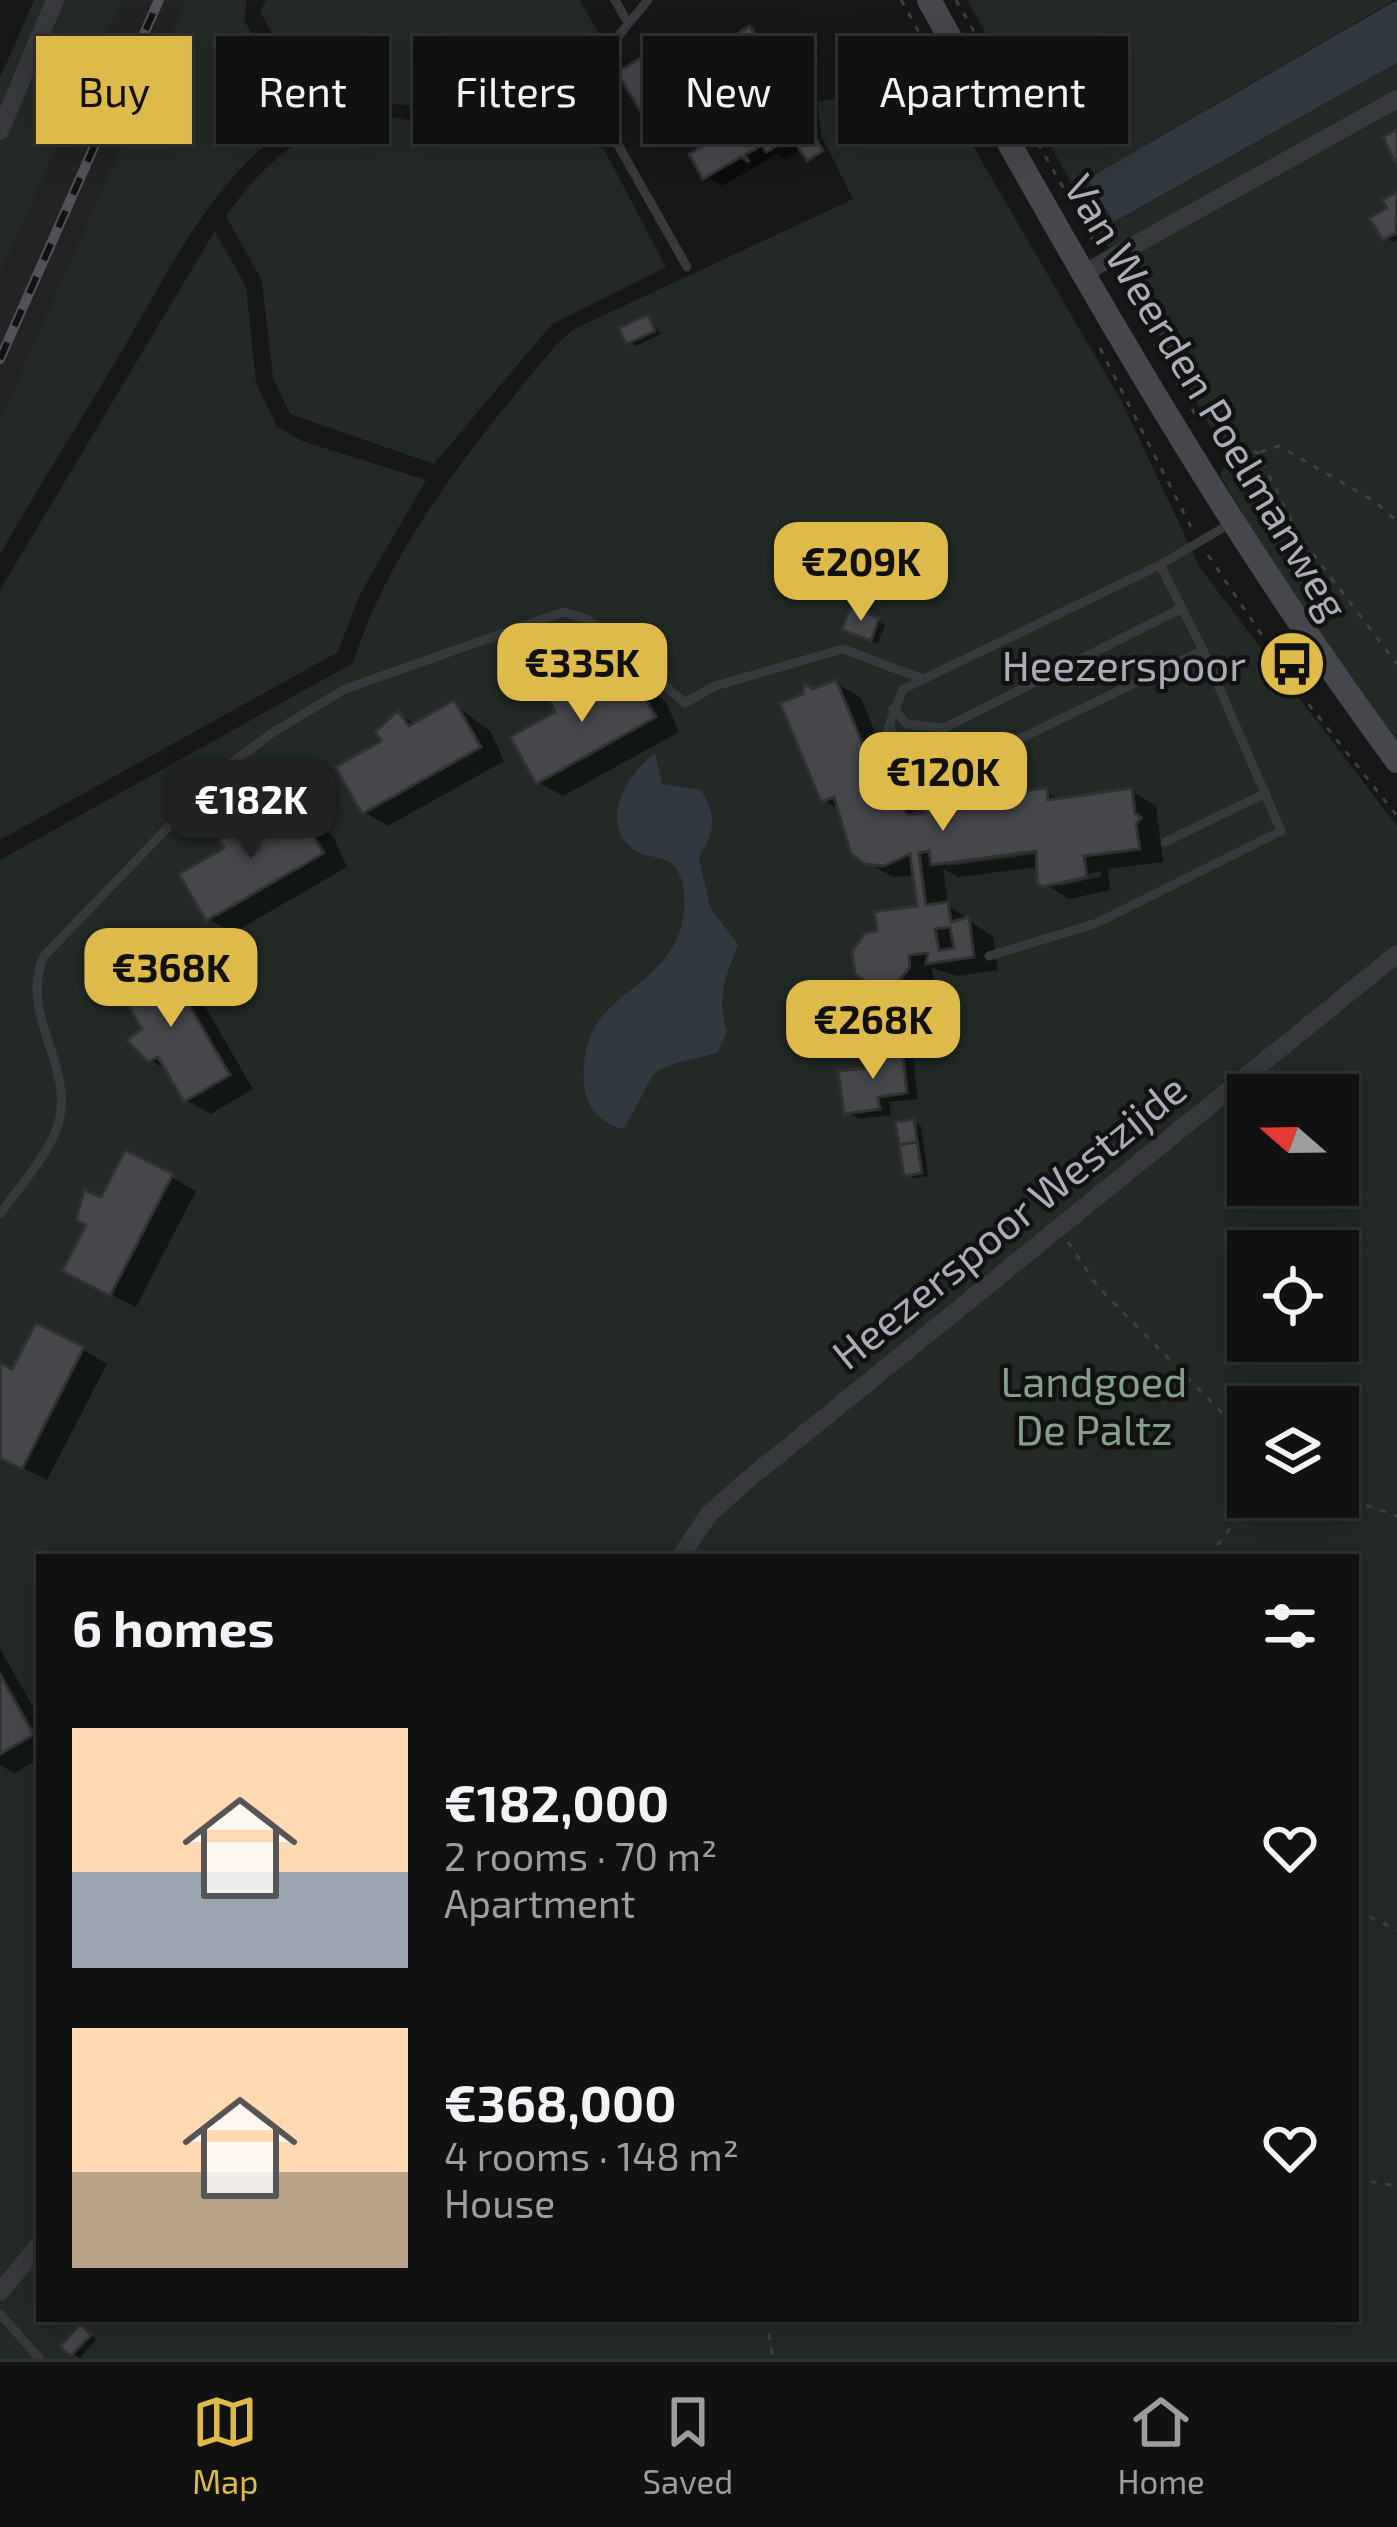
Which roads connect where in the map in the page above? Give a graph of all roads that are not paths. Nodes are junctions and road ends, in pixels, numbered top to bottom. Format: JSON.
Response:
{"nodes":[{"id":1,"x":55,"y":0,"type":"edge"},
{"id":2,"x":615,"y":0,"type":"edge"},
{"id":3,"x":648,"y":0,"type":"edge"},
{"id":4,"x":929,"y":0,"type":"edge"},
{"id":5,"x":628,"y":22,"type":"junction"},
{"id":6,"x":1397,"y":99,"type":"edge"},
{"id":7,"x":6,"y":104,"type":"edge"},
{"id":8,"x":0,"y":131,"type":"edge"},
{"id":9,"x":687,"y":267,"type":"dead end"},
{"id":10,"x":1096,"y":267,"type":"junction"},
{"id":11,"x":1233,"y":521,"type":"junction"},
{"id":12,"x":1160,"y":565,"type":"junction"},
{"id":13,"x":1182,"y":608,"type":"junction"},
{"id":14,"x":1203,"y":650,"type":"junction"},
{"id":15,"x":923,"y":679,"type":"junction"},
{"id":16,"x":892,"y":709,"type":"junction"},
{"id":17,"x":889,"y":726,"type":"junction"},
{"id":18,"x":1397,"y":761,"type":"edge"},
{"id":19,"x":950,"y":767,"type":"junction"},
{"id":20,"x":1266,"y":793,"type":"junction"},
{"id":21,"x":1165,"y":842,"type":"dead end"},
{"id":22,"x":1397,"y":954,"type":"edge"},
{"id":23,"x":989,"y":956,"type":"dead end"},
{"id":24,"x":0,"y":1214,"type":"edge"},
{"id":25,"x":682,"y":1554,"type":"edge"},
{"id":26,"x":36,"y":2249,"type":"edge"},
{"id":27,"x":0,"y":2292,"type":"edge"},
{"id":28,"x":0,"y":2314,"type":"edge"},
{"id":29,"x":40,"y":2359,"type":"edge"}],
"edges":[{"from":1,"to":7,"type":"street"},
{"from":2,"to":5,"type":"lane"},
{"from":3,"to":5,"type":"lane"},
{"from":4,"to":10,"type":"main road","name":"Van Weerden Poelmanweg"},
{"from":5,"to":9,"type":"lane"},
{"from":6,"to":10,"type":"street"},
{"from":7,"to":8,"type":"street"},
{"from":10,"to":11,"type":"main road","name":"Van Weerden Poelmanweg"},
{"from":11,"to":12,"type":"lane"},
{"from":11,"to":18,"type":"main road","name":"Van Weerden Poelmanweg"},
{"from":12,"to":13,"type":"lane"},
{"from":12,"to":15,"type":"lane"},
{"from":13,"to":14,"type":"lane"},
{"from":13,"to":16,"type":"lane"},
{"from":14,"to":19,"type":"lane"},
{"from":14,"to":20,"type":"lane"},
{"from":15,"to":16,"type":"lane"},
{"from":15,"to":24,"type":"lane"},
{"from":16,"to":17,"type":"lane"},
{"from":17,"to":19,"type":"lane"},
{"from":17,"to":19,"type":"lane"},
{"from":20,"to":21,"type":"lane"},
{"from":20,"to":23,"type":"lane"},
{"from":22,"to":25,"type":"street","name":"Heezerspoor Westzijde"},
{"from":26,"to":27,"type":"street"},
{"from":28,"to":29,"type":"lane"}]}
